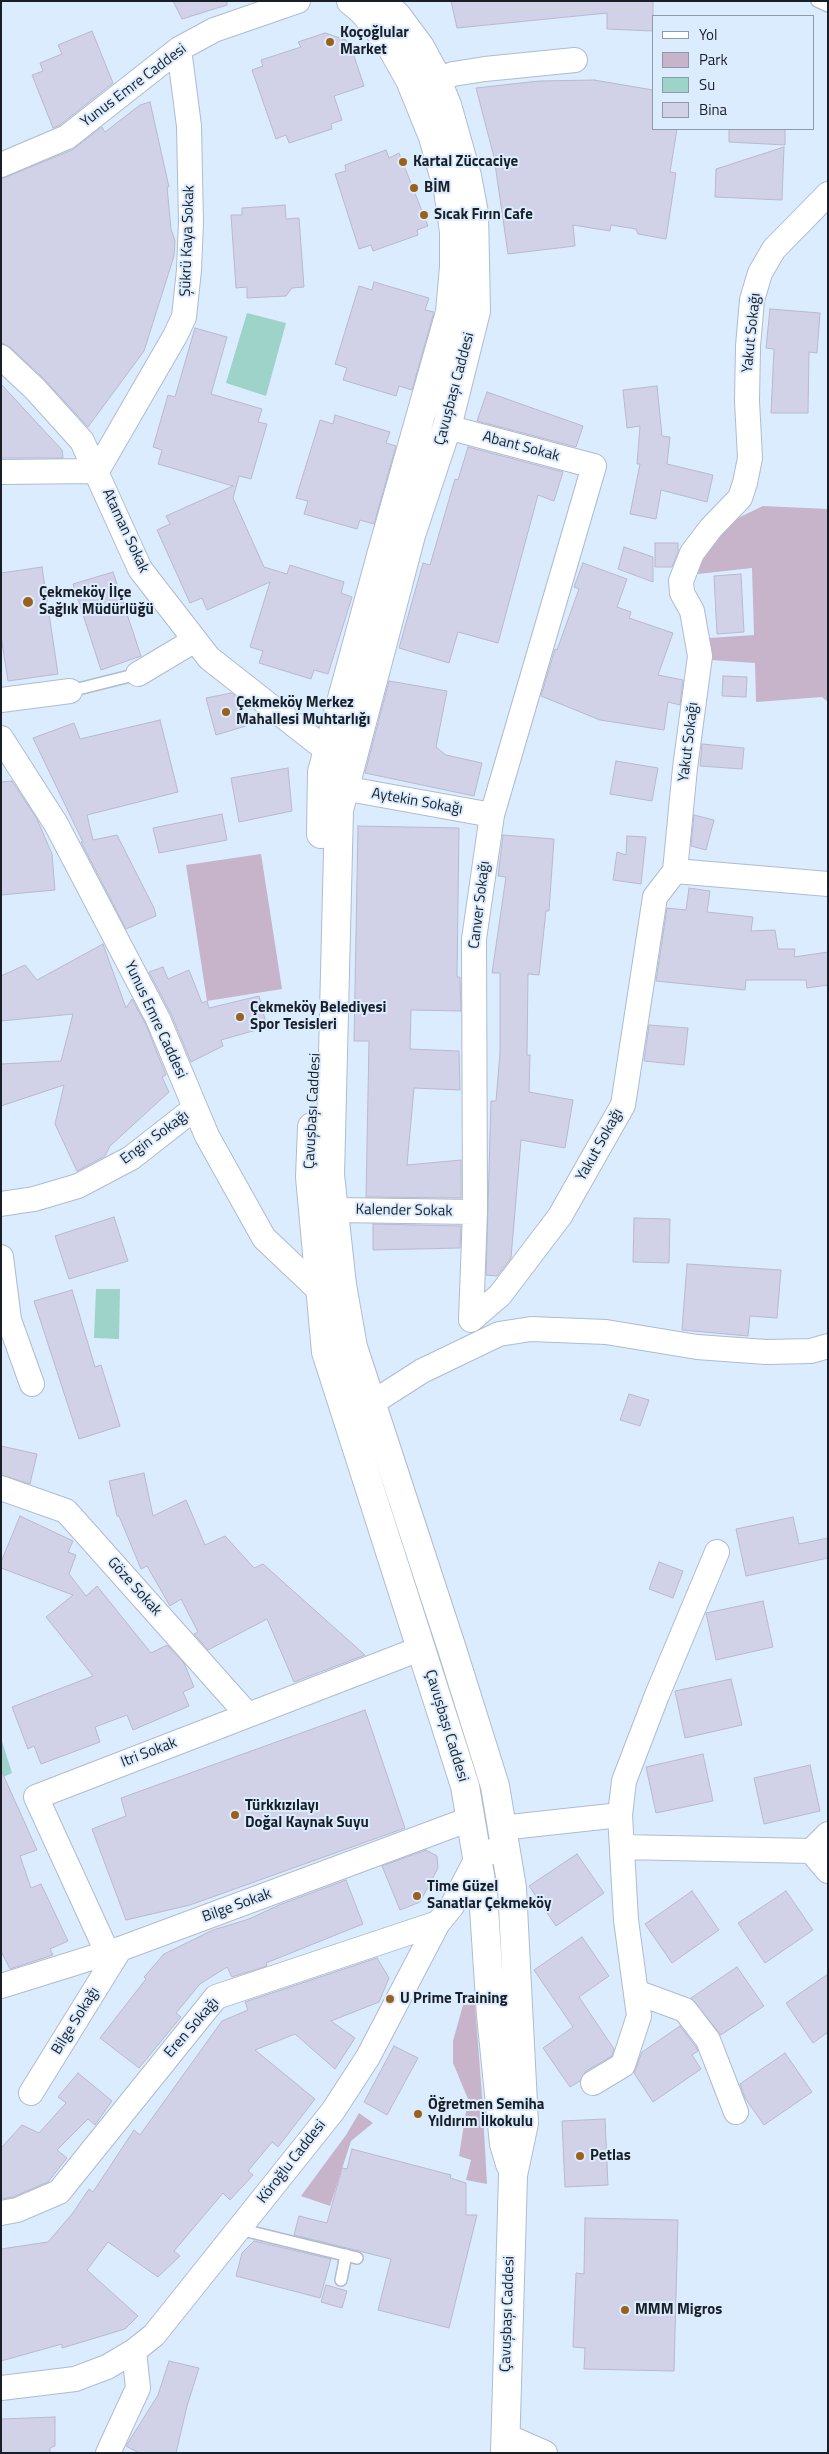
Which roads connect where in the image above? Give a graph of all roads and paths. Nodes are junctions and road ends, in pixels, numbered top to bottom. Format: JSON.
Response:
{"nodes":[{"id":1,"x":298,"y":1,"type":"edge"},
{"id":2,"x":350,"y":1,"type":"edge"},
{"id":3,"x":380,"y":1,"type":"edge"},
{"id":4,"x":816,"y":1,"type":"edge"},
{"id":5,"x":828,"y":6,"type":"edge"},
{"id":6,"x":179,"y":49,"type":"junction"},
{"id":7,"x":575,"y":60,"type":"dead end"},
{"id":8,"x":437,"y":81,"type":"junction"},
{"id":9,"x":1,"y":166,"type":"edge"},
{"id":10,"x":828,"y":194,"type":"edge"},
{"id":11,"x":1,"y":357,"type":"edge"},
{"id":12,"x":447,"y":427,"type":"junction"},
{"id":13,"x":594,"y":466,"type":"joint"},
{"id":14,"x":1,"y":472,"type":"edge"},
{"id":15,"x":97,"y":472,"type":"junction"},
{"id":16,"x":195,"y":640,"type":"junction"},
{"id":17,"x":138,"y":674,"type":"joint"},
{"id":18,"x":70,"y":691,"type":"joint"},
{"id":19,"x":1,"y":700,"type":"edge"},
{"id":20,"x":1,"y":738,"type":"edge"},
{"id":21,"x":329,"y":752,"type":"junction"},
{"id":22,"x":343,"y":788,"type":"junction"},
{"id":23,"x":492,"y":816,"type":"junction"},
{"id":24,"x":676,"y":871,"type":"junction"},
{"id":25,"x":828,"y":884,"type":"edge"},
{"id":26,"x":195,"y":1108,"type":"junction"},
{"id":27,"x":1,"y":1204,"type":"edge"},
{"id":28,"x":334,"y":1210,"type":"junction"},
{"id":29,"x":475,"y":1212,"type":"junction"},
{"id":30,"x":1,"y":1257,"type":"edge"},
{"id":31,"x":332,"y":1291,"type":"junction"},
{"id":32,"x":5,"y":1320,"type":"edge"},
{"id":33,"x":471,"y":1320,"type":"junction"},
{"id":34,"x":828,"y":1346,"type":"edge"},
{"id":35,"x":448,"y":1359,"type":"junction"},
{"id":36,"x":32,"y":1384,"type":"dead end"},
{"id":37,"x":372,"y":1403,"type":"junction"},
{"id":38,"x":1,"y":1488,"type":"edge"},
{"id":39,"x":718,"y":1552,"type":"dead end"},
{"id":40,"x":422,"y":1648,"type":"junction"},
{"id":41,"x":247,"y":1714,"type":"junction"},
{"id":42,"x":620,"y":1815,"type":"junction"},
{"id":43,"x":470,"y":1819,"type":"junction"},
{"id":44,"x":828,"y":1834,"type":"edge"},
{"id":45,"x":503,"y":1837,"type":"junction"},
{"id":46,"x":622,"y":1847,"type":"junction"},
{"id":47,"x":811,"y":1851,"type":"junction"},
{"id":48,"x":477,"y":1858,"type":"junction"},
{"id":49,"x":828,"y":1871,"type":"edge"},
{"id":50,"x":438,"y":1923,"type":"junction"},
{"id":51,"x":113,"y":1951,"type":"junction"},
{"id":52,"x":1,"y":1986,"type":"edge"},
{"id":53,"x":636,"y":1992,"type":"junction"},
{"id":54,"x":593,"y":2083,"type":"dead end"},
{"id":55,"x":31,"y":2093,"type":"dead end"},
{"id":56,"x":736,"y":2112,"type":"dead end"},
{"id":57,"x":513,"y":2175,"type":"junction"},
{"id":58,"x":1,"y":2213,"type":"edge"},
{"id":59,"x":239,"y":2229,"type":"junction"},
{"id":60,"x":341,"y":2280,"type":"dead end"},
{"id":61,"x":134,"y":2351,"type":"junction"},
{"id":62,"x":1,"y":2388,"type":"edge"},
{"id":63,"x":504,"y":2444,"type":"edge"},
{"id":64,"x":108,"y":2453,"type":"edge"},
{"id":65,"x":544,"y":2453,"type":"edge"}],
"edges":[{"from":1,"to":6,"type":"street","name":"Yunus Emre Caddesi"},
{"from":2,"to":21,"type":"main road","name":"Çavuşbaşı Caddesi"},
{"from":3,"to":8,"type":"main road","name":"Çavuşbaşı Caddesi"},
{"from":4,"to":5,"type":"lane"},
{"from":6,"to":9,"type":"street","name":"Yunus Emre Caddesi"},
{"from":6,"to":15,"type":"street","name":"Şükrü Kaya Sokak"},
{"from":7,"to":8,"type":"street"},
{"from":8,"to":12,"type":"main road","name":"Çavuşbaşı Caddesi"},
{"from":10,"to":24,"type":"street","name":"Yakut Sokağı"},
{"from":11,"to":15,"type":"street","name":"Ataman Sokak"},
{"from":12,"to":13,"type":"street","name":"Abant Sokak"},
{"from":12,"to":22,"type":"main road","name":"Çavuşbaşı Caddesi"},
{"from":13,"to":23,"type":"street","name":"Canver Sokağı"},
{"from":14,"to":15,"type":"street"},
{"from":15,"to":16,"type":"street","name":"Ataman Sokak"},
{"from":16,"to":17,"type":"street"},
{"from":16,"to":21,"type":"street","name":"Ataman Sokak"},
{"from":17,"to":18,"type":"lane"},
{"from":18,"to":19,"type":"street"},
{"from":20,"to":26,"type":"street","name":"Yunus Emre Caddesi"},
{"from":21,"to":22,"type":"street"},
{"from":21,"to":31,"type":"main road","name":"Çavuşbaşı Caddesi"},
{"from":22,"to":23,"type":"street","name":"Aytekin Sokağı"},
{"from":22,"to":28,"type":"main road","name":"Çavuşbaşı Caddesi"},
{"from":23,"to":29,"type":"street","name":"Canver Sokağı"},
{"from":24,"to":25,"type":"street"},
{"from":24,"to":33,"type":"street","name":"Yakut Sokağı"},
{"from":26,"to":27,"type":"street","name":"Engin Sokağı"},
{"from":26,"to":31,"type":"street","name":"Yunus Emre Caddesi"},
{"from":28,"to":29,"type":"street","name":"Kalender Sokak"},
{"from":28,"to":31,"type":"main road","name":"Çavuşbaşı Caddesi"},
{"from":29,"to":33,"type":"street","name":"Canver Sokağı"},
{"from":30,"to":32,"type":"street"},
{"from":31,"to":37,"type":"main road","name":"Çavuşbaşı Caddesi"},
{"from":31,"to":40,"type":"main road","name":"Çavuşbaşı Caddesi"},
{"from":32,"to":36,"type":"street"},
{"from":33,"to":35,"type":"street"},
{"from":34,"to":35,"type":"street"},
{"from":35,"to":37,"type":"street"},
{"from":37,"to":45,"type":"main road","name":"Çavuşbaşı Caddesi"},
{"from":38,"to":41,"type":"street","name":"Göze Sokak"},
{"from":39,"to":42,"type":"street"},
{"from":40,"to":41,"type":"street","name":"Itri Sokak"},
{"from":40,"to":43,"type":"main road","name":"Çavuşbaşı Caddesi"},
{"from":41,"to":51,"type":"street","name":"Itri Sokak"},
{"from":42,"to":45,"type":"street"},
{"from":42,"to":46,"type":"street"},
{"from":43,"to":48,"type":"main road","name":"Çavuşbaşı Caddesi"},
{"from":43,"to":51,"type":"street","name":"Bilge Sokak"},
{"from":44,"to":47,"type":"street"},
{"from":45,"to":48,"type":"street"},
{"from":45,"to":57,"type":"main road","name":"Çavuşbaşı Caddesi"},
{"from":46,"to":47,"type":"street"},
{"from":46,"to":53,"type":"street"},
{"from":47,"to":49,"type":"street"},
{"from":48,"to":50,"type":"street","name":"Köroğlu Caddesi"},
{"from":48,"to":57,"type":"main road","name":"Çavuşbaşı Caddesi"},
{"from":50,"to":58,"type":"street","name":"Eren Sokağı"},
{"from":50,"to":59,"type":"street","name":"Köroğlu Caddesi"},
{"from":51,"to":52,"type":"street","name":"Bilge Sokak"},
{"from":51,"to":55,"type":"street","name":"Bilge Sokağı"},
{"from":53,"to":54,"type":"street"},
{"from":53,"to":56,"type":"street"},
{"from":57,"to":63,"type":"main road","name":"Çavuşbaşı Caddesi"},
{"from":59,"to":60,"type":"lane"},
{"from":59,"to":61,"type":"street","name":"Köroğlu Caddesi"},
{"from":61,"to":62,"type":"street","name":"Köroğlu Caddesi"},
{"from":61,"to":64,"type":"street"},
{"from":63,"to":65,"type":"street"}]}
